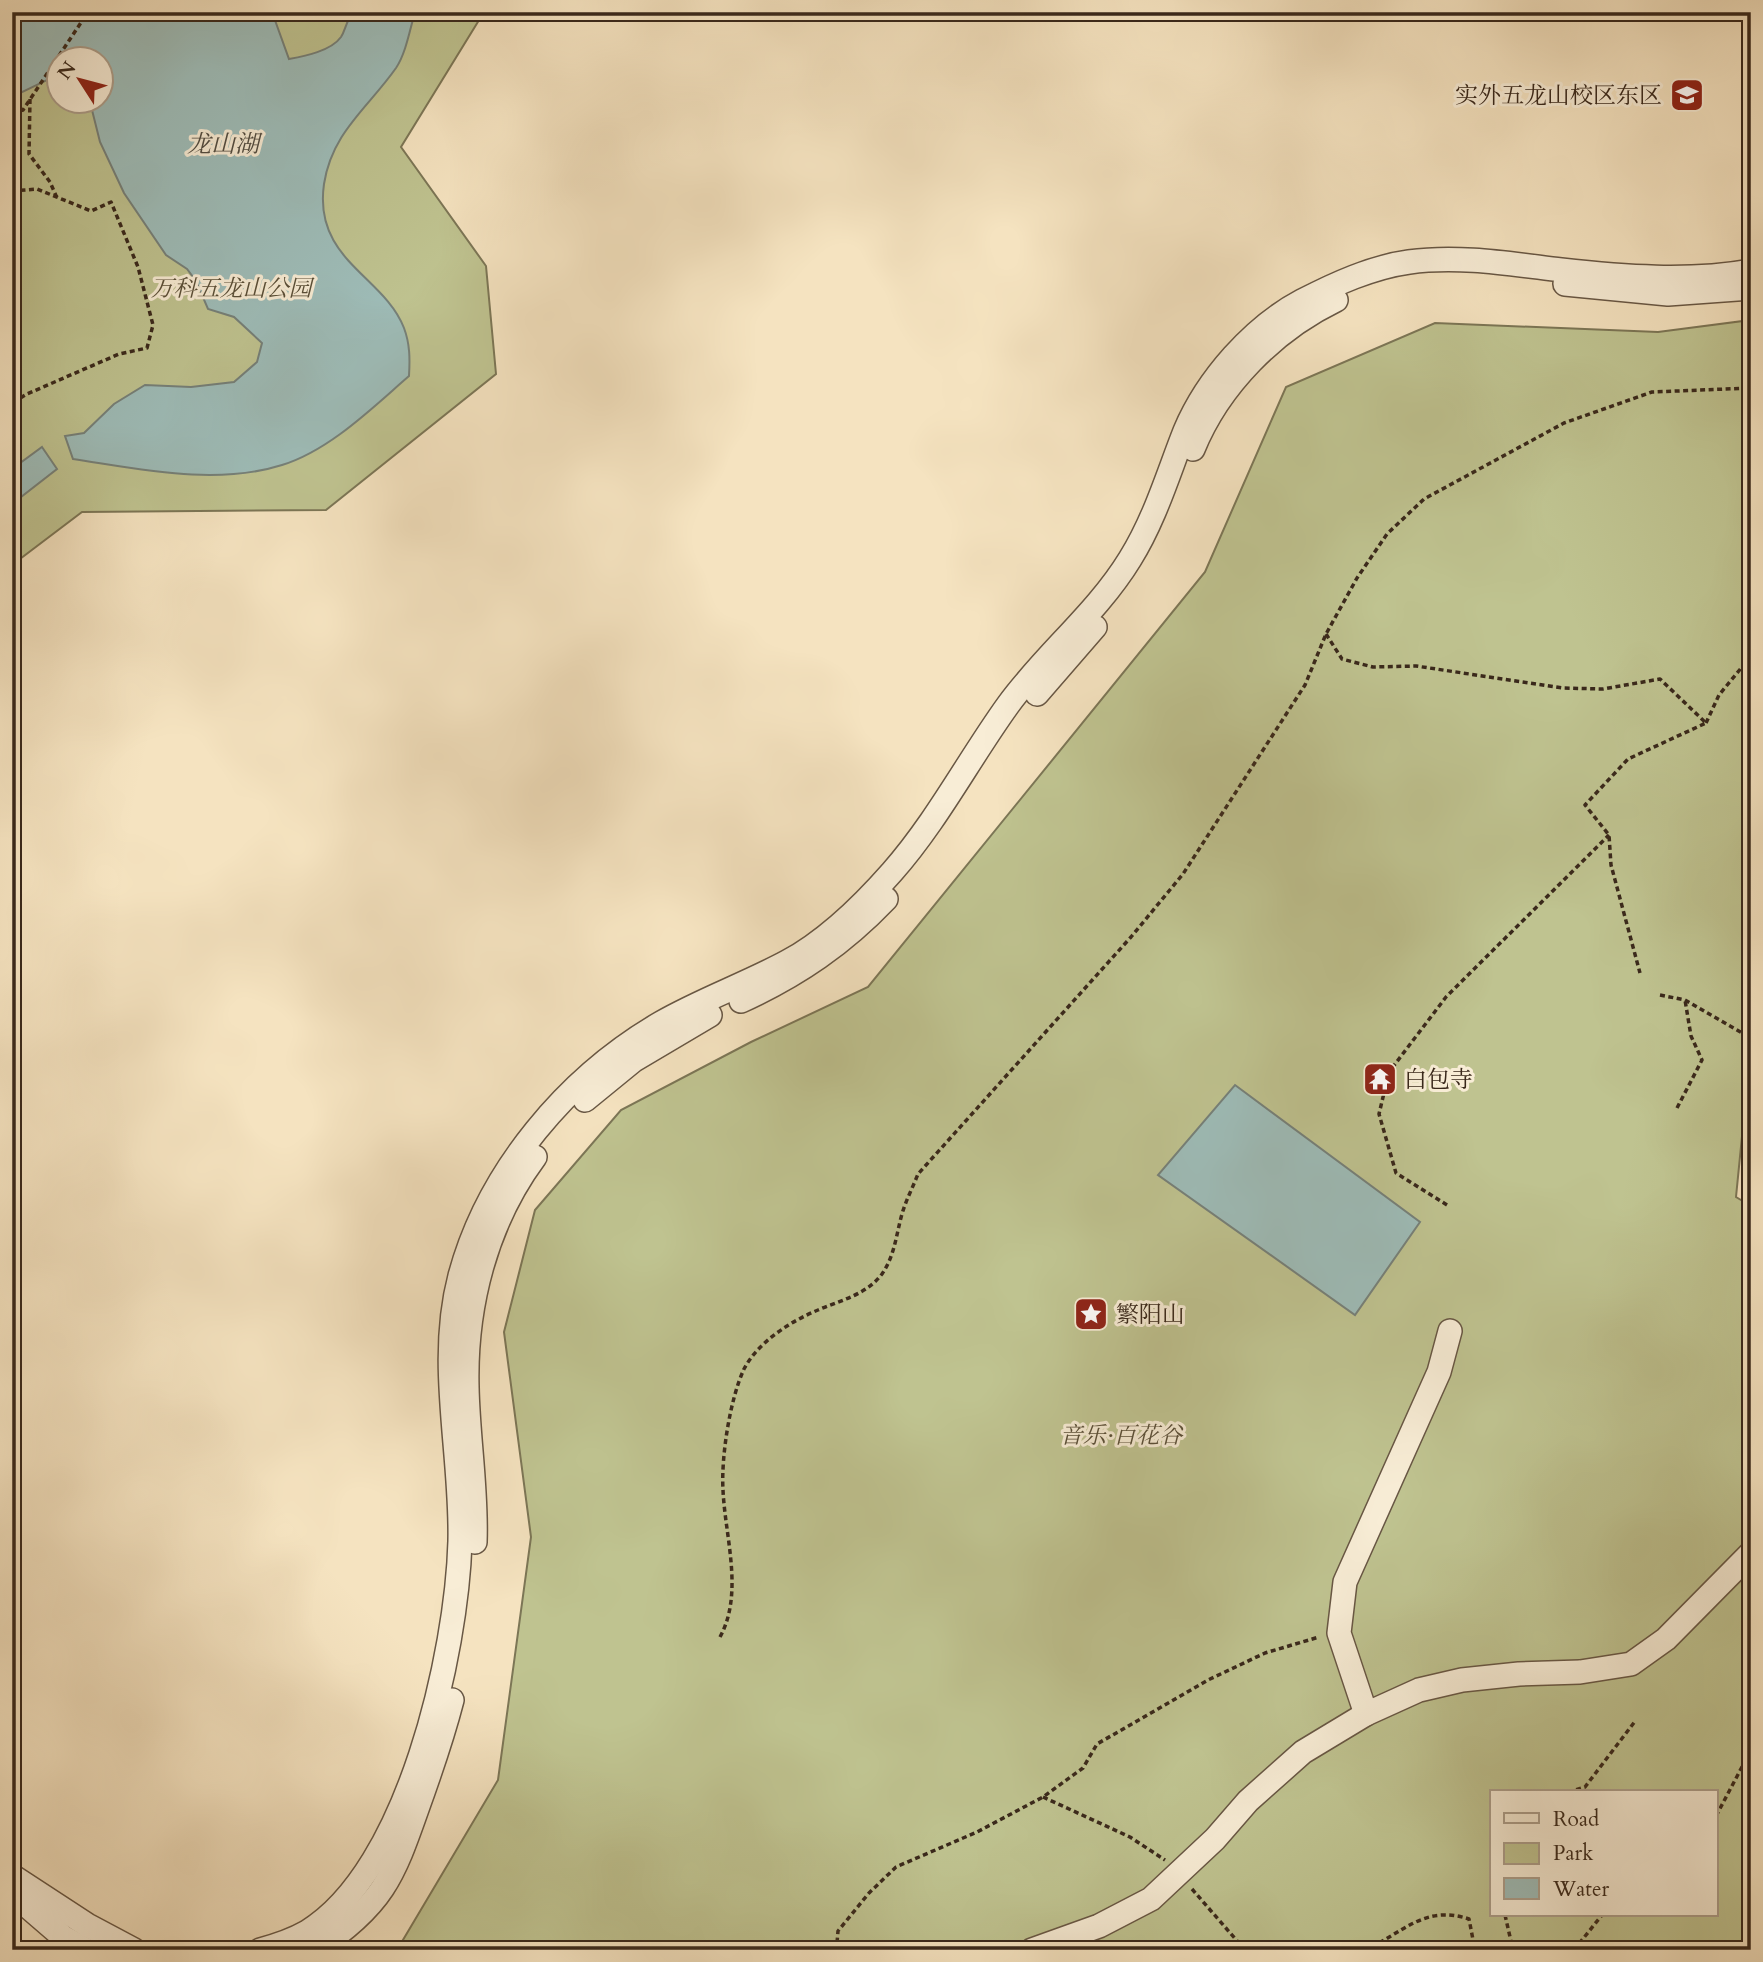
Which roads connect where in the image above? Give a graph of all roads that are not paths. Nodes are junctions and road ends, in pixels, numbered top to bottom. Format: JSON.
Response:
{"nodes":[{"id":1,"x":1751,"y":271,"type":"edge"},
{"id":2,"x":1751,"y":288,"type":"edge"},
{"id":3,"x":1450,"y":1331,"type":"dead end"},
{"id":4,"x":1751,"y":1553,"type":"edge"},
{"id":5,"x":1366,"y":1714,"type":"junction"},
{"id":6,"x":12,"y":1875,"type":"edge"},
{"id":7,"x":12,"y":1893,"type":"edge"},
{"id":8,"x":86,"y":1950,"type":"edge"},
{"id":9,"x":134,"y":1950,"type":"edge"},
{"id":10,"x":260,"y":1950,"type":"edge"},
{"id":11,"x":314,"y":1950,"type":"edge"},
{"id":12,"x":1032,"y":1950,"type":"edge"}],
"edges":[{"from":1,"to":10,"type":"street"},
{"from":2,"to":11,"type":"street"},
{"from":3,"to":5,"type":"street"},
{"from":4,"to":5,"type":"street"},
{"from":5,"to":12,"type":"street"},
{"from":6,"to":9,"type":"street"},
{"from":7,"to":8,"type":"street"}]}
